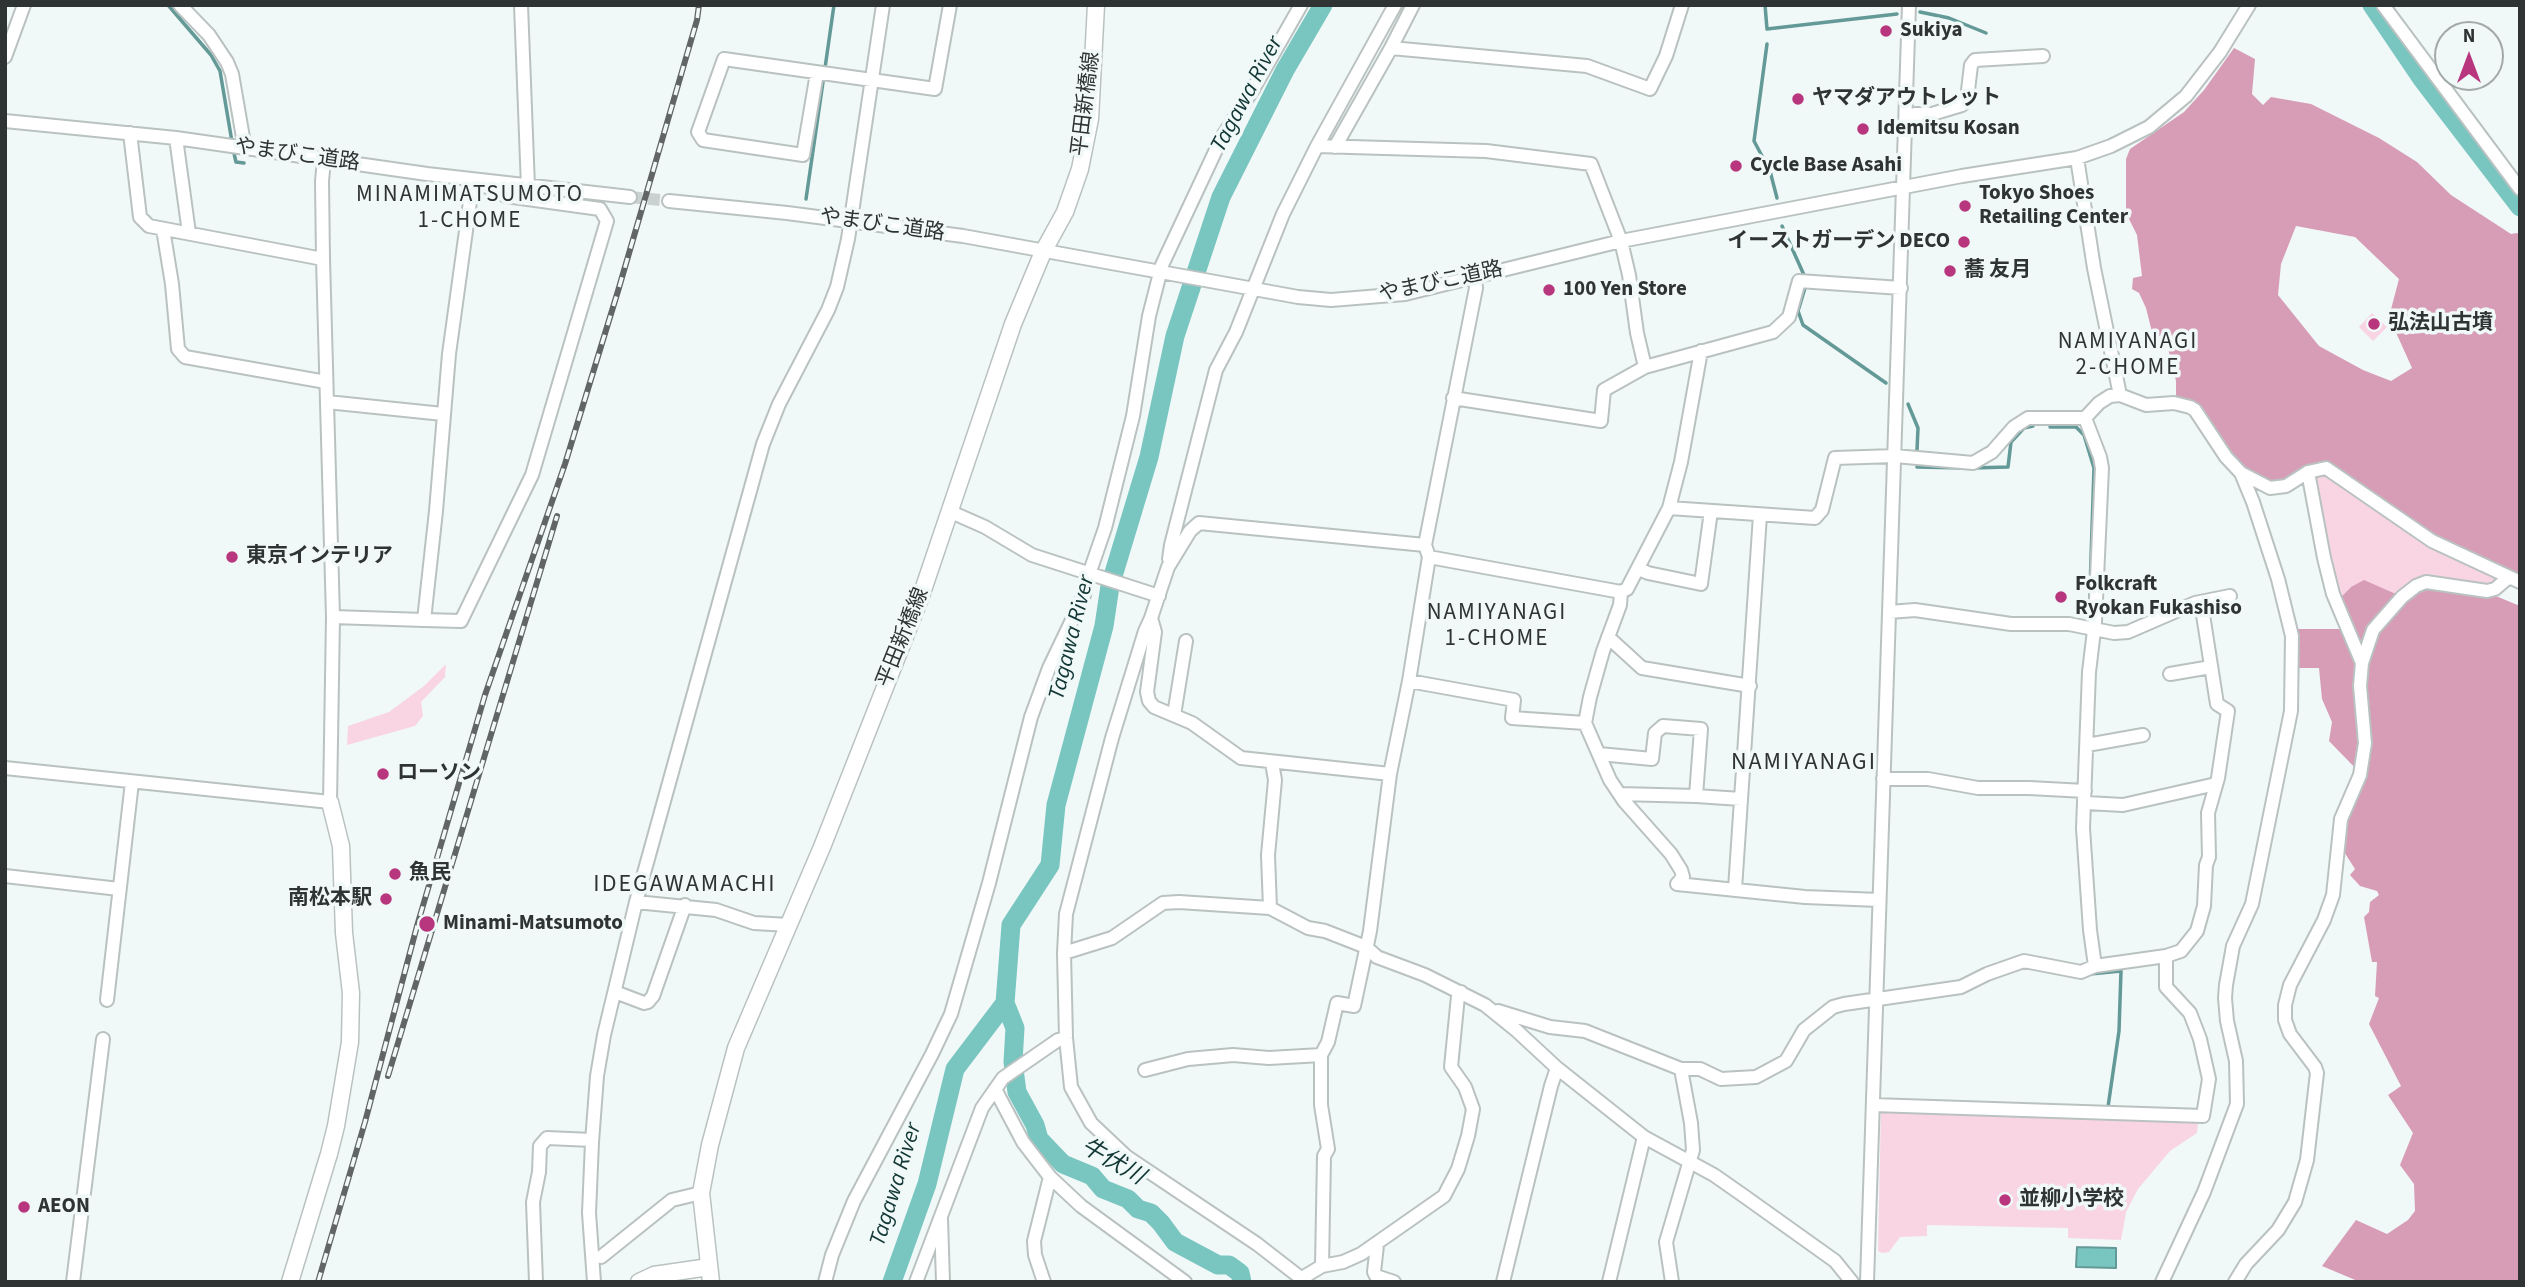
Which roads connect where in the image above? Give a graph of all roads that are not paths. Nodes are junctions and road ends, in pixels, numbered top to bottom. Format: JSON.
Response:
{"nodes":[{"id":1,"x":24,"y":5,"type":"edge"},
{"id":2,"x":180,"y":5,"type":"edge"},
{"id":3,"x":520,"y":5,"type":"edge"},
{"id":4,"x":883,"y":5,"type":"edge"},
{"id":5,"x":950,"y":5,"type":"edge"},
{"id":6,"x":1096,"y":5,"type":"edge"},
{"id":7,"x":1301,"y":5,"type":"edge"},
{"id":8,"x":1395,"y":5,"type":"edge"},
{"id":9,"x":1413,"y":5,"type":"edge"},
{"id":10,"x":1682,"y":5,"type":"edge"},
{"id":11,"x":1909,"y":5,"type":"edge"},
{"id":12,"x":2249,"y":5,"type":"edge"},
{"id":13,"x":2384,"y":5,"type":"edge"},
{"id":14,"x":1391,"y":48,"type":"junction"},
{"id":15,"x":2043,"y":56,"type":"dead end"},
{"id":16,"x":5,"y":57,"type":"edge"},
{"id":17,"x":817,"y":73,"type":"junction"},
{"id":18,"x":872,"y":80,"type":"junction"},
{"id":19,"x":1906,"y":117,"type":"junction"},
{"id":20,"x":5,"y":121,"type":"edge"},
{"id":21,"x":130,"y":133,"type":"junction"},
{"id":22,"x":176,"y":138,"type":"junction"},
{"id":23,"x":1317,"y":146,"type":"junction"},
{"id":24,"x":1335,"y":147,"type":"junction"},
{"id":25,"x":243,"y":149,"type":"junction"},
{"id":26,"x":2077,"y":158,"type":"junction"},
{"id":27,"x":324,"y":160,"type":"junction"},
{"id":28,"x":473,"y":180,"type":"junction"},
{"id":29,"x":528,"y":187,"type":"junction"},
{"id":30,"x":1904,"y":187,"type":"junction"},
{"id":31,"x":2520,"y":189,"type":"edge"},
{"id":32,"x":630,"y":197,"type":"tunnel mouth"},
{"id":33,"x":669,"y":201,"type":"tunnel mouth"},
{"id":34,"x":850,"y":222,"type":"junction"},
{"id":35,"x":163,"y":229,"type":"junction"},
{"id":36,"x":189,"y":233,"type":"junction"},
{"id":37,"x":1621,"y":241,"type":"junction"},
{"id":38,"x":1043,"y":253,"type":"junction"},
{"id":39,"x":323,"y":259,"type":"junction"},
{"id":40,"x":1163,"y":273,"type":"junction"},
{"id":41,"x":1475,"y":276,"type":"junction"},
{"id":42,"x":1248,"y":287,"type":"junction"},
{"id":43,"x":1901,"y":288,"type":"junction"},
{"id":44,"x":1701,"y":351,"type":"junction"},
{"id":45,"x":1645,"y":367,"type":"junction"},
{"id":46,"x":326,"y":382,"type":"junction"},
{"id":47,"x":2120,"y":395,"type":"junction"},
{"id":48,"x":1453,"y":398,"type":"junction"},
{"id":49,"x":327,"y":402,"type":"junction"},
{"id":50,"x":443,"y":414,"type":"junction"},
{"id":51,"x":2085,"y":418,"type":"junction"},
{"id":52,"x":1895,"y":456,"type":"junction"},
{"id":53,"x":2241,"y":472,"type":"junction"},
{"id":54,"x":2308,"y":472,"type":"junction"},
{"id":55,"x":1669,"y":508,"type":"junction"},
{"id":56,"x":1711,"y":511,"type":"junction"},
{"id":57,"x":951,"y":512,"type":"junction"},
{"id":58,"x":1760,"y":516,"type":"junction"},
{"id":59,"x":1427,"y":551,"type":"junction"},
{"id":60,"x":1168,"y":567,"type":"junction"},
{"id":61,"x":1639,"y":569,"type":"junction"},
{"id":62,"x":1090,"y":574,"type":"junction"},
{"id":63,"x":2514,"y":580,"type":"edge"},
{"id":64,"x":1621,"y":592,"type":"junction"},
{"id":65,"x":1156,"y":595,"type":"junction"},
{"id":66,"x":2230,"y":596,"type":"dead end"},
{"id":67,"x":2201,"y":602,"type":"junction"},
{"id":68,"x":1889,"y":612,"type":"junction"},
{"id":69,"x":333,"y":617,"type":"junction"},
{"id":70,"x":1151,"y":618,"type":"junction"},
{"id":71,"x":425,"y":620,"type":"junction"},
{"id":72,"x":2093,"y":630,"type":"junction"},
{"id":73,"x":1608,"y":638,"type":"junction"},
{"id":74,"x":1186,"y":641,"type":"dead end"},
{"id":75,"x":2362,"y":663,"type":"junction"},
{"id":76,"x":2211,"y":667,"type":"junction"},
{"id":77,"x":2177,"y":670,"type":"dead end"},
{"id":78,"x":1409,"y":681,"type":"junction"},
{"id":79,"x":1749,"y":686,"type":"junction"},
{"id":80,"x":1174,"y":715,"type":"junction"},
{"id":81,"x":1585,"y":723,"type":"junction"},
{"id":82,"x":2143,"y":735,"type":"dead end"},
{"id":83,"x":2087,"y":745,"type":"junction"},
{"id":84,"x":1599,"y":754,"type":"junction"},
{"id":85,"x":1272,"y":763,"type":"junction"},
{"id":86,"x":5,"y":768,"type":"edge"},
{"id":87,"x":1390,"y":774,"type":"junction"},
{"id":88,"x":1883,"y":779,"type":"junction"},
{"id":89,"x":132,"y":782,"type":"junction"},
{"id":90,"x":2216,"y":784,"type":"junction"},
{"id":91,"x":1620,"y":794,"type":"junction"},
{"id":92,"x":1696,"y":796,"type":"junction"},
{"id":93,"x":2085,"y":797,"type":"junction"},
{"id":94,"x":1741,"y":799,"type":"junction"},
{"id":95,"x":330,"y":802,"type":"junction"},
{"id":96,"x":5,"y":876,"type":"edge"},
{"id":97,"x":119,"y":889,"type":"junction"},
{"id":98,"x":1735,"y":889,"type":"junction"},
{"id":99,"x":1880,"y":900,"type":"junction"},
{"id":100,"x":636,"y":902,"type":"junction"},
{"id":101,"x":685,"y":905,"type":"junction"},
{"id":102,"x":1270,"y":908,"type":"junction"},
{"id":103,"x":789,"y":925,"type":"junction"},
{"id":104,"x":1366,"y":947,"type":"junction"},
{"id":105,"x":1064,"y":953,"type":"junction"},
{"id":106,"x":2166,"y":956,"type":"junction"},
{"id":107,"x":2095,"y":966,"type":"junction"},
{"id":108,"x":615,"y":992,"type":"junction"},
{"id":109,"x":1461,"y":992,"type":"junction"},
{"id":110,"x":1875,"y":999,"type":"junction"},
{"id":111,"x":107,"y":1000,"type":"dead end"},
{"id":112,"x":1485,"y":1006,"type":"junction"},
{"id":113,"x":1064,"y":1038,"type":"junction"},
{"id":114,"x":103,"y":1039,"type":"dead end"},
{"id":115,"x":1321,"y":1055,"type":"junction"},
{"id":116,"x":1558,"y":1068,"type":"junction"},
{"id":117,"x":1681,"y":1069,"type":"junction"},
{"id":118,"x":1145,"y":1070,"type":"dead end"},
{"id":119,"x":999,"y":1083,"type":"junction"},
{"id":120,"x":1873,"y":1105,"type":"junction"},
{"id":121,"x":1644,"y":1137,"type":"junction"},
{"id":122,"x":592,"y":1140,"type":"junction"},
{"id":123,"x":1689,"y":1163,"type":"junction"},
{"id":124,"x":1050,"y":1177,"type":"junction"},
{"id":125,"x":701,"y":1194,"type":"junction"},
{"id":126,"x":941,"y":1214,"type":"junction"},
{"id":127,"x":1377,"y":1245,"type":"junction"},
{"id":128,"x":601,"y":1257,"type":"dead end"},
{"id":129,"x":1322,"y":1266,"type":"junction"},
{"id":130,"x":710,"y":1274,"type":"edge"},
{"id":131,"x":1304,"y":1280,"type":"edge"},
{"id":132,"x":73,"y":1282,"type":"edge"},
{"id":133,"x":290,"y":1282,"type":"edge"},
{"id":134,"x":536,"y":1282,"type":"edge"},
{"id":135,"x":594,"y":1282,"type":"edge"},
{"id":136,"x":639,"y":1282,"type":"edge"},
{"id":137,"x":825,"y":1282,"type":"edge"},
{"id":138,"x":916,"y":1282,"type":"edge"},
{"id":139,"x":943,"y":1282,"type":"edge"},
{"id":140,"x":1044,"y":1282,"type":"edge"},
{"id":141,"x":1185,"y":1282,"type":"edge"},
{"id":142,"x":1394,"y":1282,"type":"edge"},
{"id":143,"x":1503,"y":1282,"type":"edge"},
{"id":144,"x":1609,"y":1282,"type":"edge"},
{"id":145,"x":1672,"y":1282,"type":"edge"},
{"id":146,"x":1852,"y":1282,"type":"edge"},
{"id":147,"x":1867,"y":1282,"type":"edge"},
{"id":148,"x":2162,"y":1282,"type":"edge"},
{"id":149,"x":2235,"y":1282,"type":"edge"}],
"edges":[{"from":1,"to":16,"type":"street"},
{"from":2,"to":25,"type":"street"},
{"from":3,"to":29,"type":"street"},
{"from":4,"to":18,"type":"street"},
{"from":5,"to":18,"type":"street"},
{"from":6,"to":38,"type":"main road","name":"平田新橋線"},
{"from":7,"to":40,"type":"street"},
{"from":8,"to":23,"type":"street"},
{"from":9,"to":14,"type":"street"},
{"from":10,"to":14,"type":"street"},
{"from":11,"to":19,"type":"street"},
{"from":12,"to":26,"type":"street","name":"やまびこ道路"},
{"from":13,"to":31,"type":"street"},
{"from":14,"to":24,"type":"street"},
{"from":15,"to":19,"type":"street"},
{"from":17,"to":17,"type":"street"},
{"from":17,"to":18,"type":"street"},
{"from":18,"to":34,"type":"street"},
{"from":19,"to":30,"type":"street"},
{"from":20,"to":21,"type":"street","name":"やまびこ道路"},
{"from":21,"to":22,"type":"street","name":"やまびこ道路"},
{"from":21,"to":35,"type":"street"},
{"from":22,"to":25,"type":"street","name":"やまびこ道路"},
{"from":22,"to":36,"type":"street"},
{"from":23,"to":24,"type":"street"},
{"from":23,"to":42,"type":"street"},
{"from":24,"to":37,"type":"street"},
{"from":25,"to":27,"type":"street","name":"やまびこ道路"},
{"from":26,"to":30,"type":"street","name":"やまびこ道路"},
{"from":26,"to":47,"type":"street"},
{"from":27,"to":28,"type":"street","name":"やまびこ道路"},
{"from":27,"to":39,"type":"street"},
{"from":28,"to":29,"type":"street","name":"やまびこ道路"},
{"from":28,"to":50,"type":"street"},
{"from":28,"to":71,"type":"street"},
{"from":29,"to":32,"type":"street","name":"やまびこ道路"},
{"from":30,"to":37,"type":"street","name":"やまびこ道路"},
{"from":30,"to":43,"type":"street"},
{"from":33,"to":34,"type":"street","name":"やまびこ道路"},
{"from":34,"to":38,"type":"street","name":"やまびこ道路"},
{"from":34,"to":100,"type":"street"},
{"from":35,"to":36,"type":"street"},
{"from":35,"to":46,"type":"street"},
{"from":36,"to":39,"type":"street"},
{"from":37,"to":41,"type":"street","name":"やまびこ道路"},
{"from":37,"to":45,"type":"street"},
{"from":38,"to":40,"type":"street","name":"やまびこ道路"},
{"from":38,"to":57,"type":"main road","name":"平田新橋線"},
{"from":39,"to":46,"type":"street"},
{"from":40,"to":42,"type":"street","name":"やまびこ道路"},
{"from":40,"to":62,"type":"street"},
{"from":41,"to":42,"type":"street","name":"やまびこ道路"},
{"from":41,"to":48,"type":"street"},
{"from":42,"to":60,"type":"street"},
{"from":43,"to":44,"type":"street"},
{"from":43,"to":52,"type":"street"},
{"from":44,"to":45,"type":"street"},
{"from":44,"to":55,"type":"street"},
{"from":45,"to":48,"type":"street"},
{"from":46,"to":49,"type":"street"},
{"from":47,"to":51,"type":"street"},
{"from":47,"to":53,"type":"street"},
{"from":48,"to":59,"type":"street"},
{"from":49,"to":50,"type":"street"},
{"from":49,"to":69,"type":"street"},
{"from":50,"to":71,"type":"street"},
{"from":51,"to":52,"type":"street"},
{"from":51,"to":72,"type":"street"},
{"from":52,"to":58,"type":"street"},
{"from":52,"to":68,"type":"street"},
{"from":53,"to":54,"type":"street"},
{"from":53,"to":148,"type":"street"},
{"from":54,"to":63,"type":"street"},
{"from":54,"to":75,"type":"street"},
{"from":55,"to":56,"type":"street"},
{"from":55,"to":61,"type":"street"},
{"from":56,"to":58,"type":"street"},
{"from":56,"to":61,"type":"street"},
{"from":57,"to":62,"type":"street"},
{"from":57,"to":103,"type":"main road","name":"平田新橋線"},
{"from":58,"to":79,"type":"street"},
{"from":59,"to":60,"type":"street"},
{"from":59,"to":64,"type":"street"},
{"from":59,"to":78,"type":"street"},
{"from":60,"to":65,"type":"street"},
{"from":61,"to":64,"type":"street"},
{"from":62,"to":65,"type":"street"},
{"from":62,"to":137,"type":"street"},
{"from":63,"to":75,"type":"street"},
{"from":64,"to":73,"type":"street"},
{"from":65,"to":70,"type":"street"},
{"from":66,"to":67,"type":"street"},
{"from":67,"to":72,"type":"street"},
{"from":67,"to":76,"type":"street"},
{"from":68,"to":72,"type":"street"},
{"from":68,"to":88,"type":"street"},
{"from":69,"to":71,"type":"street"},
{"from":69,"to":95,"type":"street"},
{"from":70,"to":80,"type":"street"},
{"from":70,"to":105,"type":"street"},
{"from":72,"to":83,"type":"street"},
{"from":73,"to":79,"type":"street"},
{"from":73,"to":81,"type":"street"},
{"from":74,"to":80,"type":"street"},
{"from":75,"to":149,"type":"street"},
{"from":76,"to":77,"type":"street"},
{"from":76,"to":90,"type":"street"},
{"from":78,"to":81,"type":"street"},
{"from":78,"to":87,"type":"street"},
{"from":79,"to":94,"type":"street"},
{"from":80,"to":85,"type":"street"},
{"from":81,"to":84,"type":"street"},
{"from":82,"to":83,"type":"street"},
{"from":83,"to":93,"type":"street"},
{"from":84,"to":91,"type":"street"},
{"from":84,"to":92,"type":"street"},
{"from":85,"to":87,"type":"street"},
{"from":85,"to":102,"type":"street"},
{"from":86,"to":89,"type":"street"},
{"from":87,"to":104,"type":"street"},
{"from":88,"to":93,"type":"street"},
{"from":88,"to":99,"type":"street"},
{"from":89,"to":95,"type":"street"},
{"from":89,"to":97,"type":"street"},
{"from":90,"to":93,"type":"street"},
{"from":90,"to":106,"type":"street"},
{"from":91,"to":92,"type":"street"},
{"from":91,"to":98,"type":"street"},
{"from":92,"to":94,"type":"street"},
{"from":93,"to":107,"type":"street"},
{"from":94,"to":98,"type":"street"},
{"from":95,"to":133,"type":"main road"},
{"from":96,"to":97,"type":"street"},
{"from":97,"to":111,"type":"street"},
{"from":98,"to":99,"type":"street"},
{"from":99,"to":110,"type":"street"},
{"from":100,"to":101,"type":"street"},
{"from":100,"to":108,"type":"street"},
{"from":101,"to":103,"type":"street"},
{"from":101,"to":108,"type":"street"},
{"from":102,"to":104,"type":"street"},
{"from":102,"to":105,"type":"street"},
{"from":103,"to":125,"type":"main road","name":"平田新橋線"},
{"from":104,"to":109,"type":"street"},
{"from":104,"to":115,"type":"street"},
{"from":105,"to":113,"type":"street"},
{"from":106,"to":107,"type":"street"},
{"from":106,"to":120,"type":"street"},
{"from":107,"to":110,"type":"street"},
{"from":108,"to":122,"type":"street"},
{"from":109,"to":112,"type":"street"},
{"from":109,"to":127,"type":"street"},
{"from":110,"to":117,"type":"street"},
{"from":110,"to":120,"type":"street"},
{"from":112,"to":116,"type":"street"},
{"from":112,"to":117,"type":"street"},
{"from":113,"to":119,"type":"street"},
{"from":113,"to":131,"type":"street"},
{"from":114,"to":132,"type":"street"},
{"from":115,"to":118,"type":"street"},
{"from":115,"to":129,"type":"street"},
{"from":116,"to":121,"type":"street"},
{"from":116,"to":143,"type":"street"},
{"from":117,"to":123,"type":"street"},
{"from":119,"to":124,"type":"street"},
{"from":119,"to":126,"type":"street"},
{"from":120,"to":147,"type":"street"},
{"from":121,"to":123,"type":"street"},
{"from":121,"to":144,"type":"street"},
{"from":122,"to":134,"type":"street"},
{"from":122,"to":135,"type":"street"},
{"from":123,"to":145,"type":"street"},
{"from":123,"to":146,"type":"street"},
{"from":124,"to":140,"type":"street"},
{"from":124,"to":141,"type":"street"},
{"from":125,"to":128,"type":"street"},
{"from":125,"to":130,"type":"main road","name":"平田新橋線"},
{"from":126,"to":138,"type":"street"},
{"from":126,"to":139,"type":"street"},
{"from":127,"to":129,"type":"street"},
{"from":127,"to":142,"type":"street"},
{"from":129,"to":131,"type":"street"},
{"from":130,"to":136,"type":"main road"}]}
